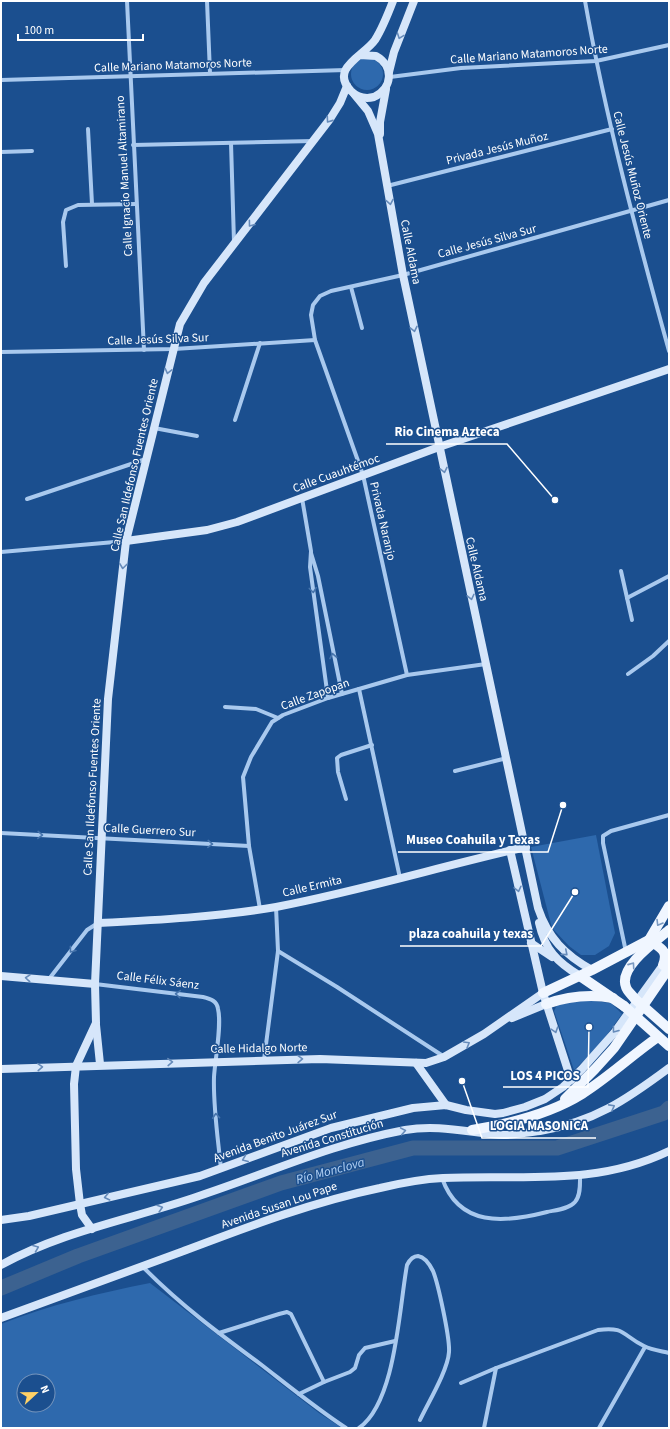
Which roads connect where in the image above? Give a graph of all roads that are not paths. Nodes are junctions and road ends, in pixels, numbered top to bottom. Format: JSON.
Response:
{"nodes":[{"id":1,"x":127,"y":1,"type":"edge"},
{"id":2,"x":207,"y":1,"type":"edge"},
{"id":3,"x":393,"y":1,"type":"edge"},
{"id":4,"x":414,"y":1,"type":"edge"},
{"id":5,"x":586,"y":1,"type":"edge"},
{"id":6,"x":669,"y":45,"type":"edge"},
{"id":7,"x":360,"y":55,"type":"junction"},
{"id":8,"x":596,"y":61,"type":"junction"},
{"id":9,"x":346,"y":70,"type":"junction"},
{"id":10,"x":210,"y":74,"type":"junction"},
{"id":11,"x":389,"y":74,"type":"junction"},
{"id":12,"x":130,"y":77,"type":"junction"},
{"id":13,"x":1,"y":80,"type":"edge"},
{"id":14,"x":347,"y":86,"type":"junction"},
{"id":15,"x":386,"y":87,"type":"junction"},
{"id":16,"x":354,"y":94,"type":"junction"},
{"id":17,"x":88,"y":129,"type":"dead end"},
{"id":18,"x":612,"y":129,"type":"junction"},
{"id":19,"x":314,"y":141,"type":"junction"},
{"id":20,"x":231,"y":143,"type":"junction"},
{"id":21,"x":133,"y":145,"type":"junction"},
{"id":22,"x":381,"y":149,"type":"junction"},
{"id":23,"x":32,"y":151,"type":"dead end"},
{"id":24,"x":1,"y":152,"type":"edge"},
{"id":25,"x":387,"y":186,"type":"junction"},
{"id":26,"x":669,"y":200,"type":"edge"},
{"id":27,"x":92,"y":204,"type":"junction"},
{"id":28,"x":136,"y":204,"type":"junction"},
{"id":29,"x":631,"y":212,"type":"junction"},
{"id":30,"x":234,"y":246,"type":"junction"},
{"id":31,"x":66,"y":266,"type":"dead end"},
{"id":32,"x":403,"y":275,"type":"junction"},
{"id":33,"x":351,"y":287,"type":"junction"},
{"id":34,"x":313,"y":305,"type":"joint"},
{"id":35,"x":362,"y":328,"type":"dead end"},
{"id":36,"x":315,"y":340,"type":"junction"},
{"id":37,"x":260,"y":344,"type":"junction"},
{"id":38,"x":174,"y":349,"type":"junction"},
{"id":39,"x":144,"y":350,"type":"junction"},
{"id":40,"x":669,"y":351,"type":"edge"},
{"id":41,"x":1,"y":352,"type":"edge"},
{"id":42,"x":669,"y":369,"type":"edge"},
{"id":43,"x":235,"y":420,"type":"dead end"},
{"id":44,"x":154,"y":428,"type":"junction"},
{"id":45,"x":197,"y":436,"type":"dead end"},
{"id":46,"x":439,"y":447,"type":"junction"},
{"id":47,"x":147,"y":459,"type":"junction"},
{"id":48,"x":363,"y":475,"type":"junction"},
{"id":49,"x":27,"y":498,"type":"dead end"},
{"id":50,"x":302,"y":498,"type":"junction"},
{"id":51,"x":126,"y":541,"type":"junction"},
{"id":52,"x":311,"y":551,"type":"junction"},
{"id":53,"x":1,"y":552,"type":"edge"},
{"id":54,"x":621,"y":571,"type":"dead end"},
{"id":55,"x":669,"y":576,"type":"edge"},
{"id":56,"x":627,"y":598,"type":"junction"},
{"id":57,"x":632,"y":620,"type":"dead end"},
{"id":58,"x":669,"y":641,"type":"edge"},
{"id":59,"x":486,"y":664,"type":"junction"},
{"id":60,"x":628,"y":674,"type":"dead end"},
{"id":61,"x":407,"y":675,"type":"junction"},
{"id":62,"x":359,"y":689,"type":"junction"},
{"id":63,"x":342,"y":694,"type":"junction"},
{"id":64,"x":328,"y":698,"type":"junction"},
{"id":65,"x":225,"y":707,"type":"dead end"},
{"id":66,"x":278,"y":718,"type":"junction"},
{"id":67,"x":372,"y":745,"type":"junction"},
{"id":68,"x":507,"y":758,"type":"junction"},
{"id":69,"x":455,"y":771,"type":"dead end"},
{"id":70,"x":346,"y":799,"type":"dead end"},
{"id":71,"x":669,"y":815,"type":"edge"},
{"id":72,"x":1,"y":833,"type":"edge"},
{"id":73,"x":102,"y":837,"type":"junction"},
{"id":74,"x":250,"y":846,"type":"junction"},
{"id":75,"x":526,"y":847,"type":"junction"},
{"id":76,"x":510,"y":850,"type":"junction"},
{"id":77,"x":400,"y":879,"type":"junction"},
{"id":78,"x":669,"y":906,"type":"edge"},
{"id":79,"x":276,"y":907,"type":"junction"},
{"id":80,"x":538,"y":908,"type":"junction"},
{"id":81,"x":260,"y":909,"type":"junction"},
{"id":82,"x":98,"y":923,"type":"junction"},
{"id":83,"x":669,"y":930,"type":"edge"},
{"id":84,"x":651,"y":942,"type":"junction"},
{"id":85,"x":531,"y":943,"type":"junction"},
{"id":86,"x":278,"y":952,"type":"junction"},
{"id":87,"x":626,"y":952,"type":"junction"},
{"id":88,"x":669,"y":956,"type":"edge"},
{"id":89,"x":557,"y":960,"type":"junction"},
{"id":90,"x":666,"y":966,"type":"edge"},
{"id":91,"x":592,"y":970,"type":"junction"},
{"id":92,"x":1,"y":976,"type":"edge"},
{"id":93,"x":580,"y":976,"type":"junction"},
{"id":94,"x":49,"y":980,"type":"junction"},
{"id":95,"x":95,"y":984,"type":"junction"},
{"id":96,"x":543,"y":993,"type":"junction"},
{"id":97,"x":614,"y":998,"type":"junction"},
{"id":98,"x":546,"y":1004,"type":"junction"},
{"id":99,"x":505,"y":1020,"type":"junction"},
{"id":100,"x":96,"y":1023,"type":"junction"},
{"id":101,"x":669,"y":1029,"type":"edge"},
{"id":102,"x":658,"y":1037,"type":"junction"},
{"id":103,"x":669,"y":1046,"type":"edge"},
{"id":104,"x":444,"y":1057,"type":"junction"},
{"id":105,"x":264,"y":1060,"type":"junction"},
{"id":106,"x":215,"y":1061,"type":"junction"},
{"id":107,"x":416,"y":1063,"type":"junction"},
{"id":108,"x":100,"y":1064,"type":"junction"},
{"id":109,"x":76,"y":1066,"type":"junction"},
{"id":110,"x":669,"y":1068,"type":"edge"},
{"id":111,"x":1,"y":1069,"type":"edge"},
{"id":112,"x":571,"y":1080,"type":"junction"},
{"id":113,"x":446,"y":1105,"type":"junction"},
{"id":114,"x":556,"y":1107,"type":"junction"},
{"id":115,"x":472,"y":1130,"type":"junction"},
{"id":116,"x":669,"y":1151,"type":"edge"},
{"id":117,"x":221,"y":1169,"type":"junction"},
{"id":118,"x":580,"y":1175,"type":"junction"},
{"id":119,"x":441,"y":1178,"type":"junction"},
{"id":120,"x":80,"y":1204,"type":"junction"},
{"id":121,"x":1,"y":1220,"type":"edge"},
{"id":122,"x":92,"y":1229,"type":"junction"},
{"id":123,"x":1,"y":1265,"type":"edge"},
{"id":124,"x":142,"y":1266,"type":"junction"},
{"id":125,"x":1,"y":1318,"type":"edge"},
{"id":126,"x":219,"y":1333,"type":"junction"},
{"id":127,"x":395,"y":1341,"type":"junction"},
{"id":128,"x":645,"y":1347,"type":"junction"},
{"id":129,"x":669,"y":1353,"type":"edge"},
{"id":130,"x":496,"y":1368,"type":"junction"},
{"id":131,"x":324,"y":1382,"type":"junction"},
{"id":132,"x":460,"y":1383,"type":"dead end"},
{"id":133,"x":299,"y":1394,"type":"junction"},
{"id":134,"x":420,"y":1420,"type":"dead end"},
{"id":135,"x":346,"y":1428,"type":"edge"},
{"id":136,"x":359,"y":1428,"type":"edge"},
{"id":137,"x":484,"y":1428,"type":"edge"},
{"id":138,"x":599,"y":1428,"type":"edge"}],
"edges":[{"from":1,"to":12,"type":"street","name":"Calle Ignacio Manuel Altamirano"},
{"from":2,"to":10,"type":"street"},
{"from":3,"to":7,"type":"street"},
{"from":4,"to":11,"type":"street","one_way":true},
{"from":5,"to":8,"type":"street","name":"Calle Jesús Muñoz Oriente"},
{"from":6,"to":8,"type":"street","name":"Calle Mariano Matamoros Norte"},
{"from":7,"to":9,"type":"street"},
{"from":7,"to":11,"type":"street"},
{"from":8,"to":11,"type":"street","name":"Calle Mariano Matamoros Norte"},
{"from":8,"to":18,"type":"street","name":"Calle Jesús Muñoz Oriente"},
{"from":9,"to":10,"type":"street","name":"Calle Mariano Matamoros Norte"},
{"from":9,"to":14,"type":"street"},
{"from":10,"to":12,"type":"street","name":"Calle Mariano Matamoros Norte"},
{"from":11,"to":15,"type":"street"},
{"from":12,"to":13,"type":"street","name":"Calle Mariano Matamoros Norte"},
{"from":12,"to":21,"type":"street","name":"Calle Ignacio Manuel Altamirano"},
{"from":14,"to":16,"type":"street"},
{"from":14,"to":19,"type":"street","name":"Calle San Ildefonso Fuentes Oriente","one_way":true},
{"from":15,"to":16,"type":"street"},
{"from":15,"to":22,"type":"street","name":"Calle Aldama"},
{"from":16,"to":22,"type":"street","name":"Calle Aldama"},
{"from":17,"to":27,"type":"street"},
{"from":18,"to":25,"type":"street","name":"Privada Jesús Muñoz"},
{"from":18,"to":29,"type":"street","name":"Calle Jesús Muñoz Oriente"},
{"from":19,"to":20,"type":"street"},
{"from":19,"to":30,"type":"street","name":"Calle San Ildefonso Fuentes Oriente","one_way":true},
{"from":20,"to":21,"type":"street"},
{"from":20,"to":30,"type":"street"},
{"from":21,"to":28,"type":"street","name":"Calle Ignacio Manuel Altamirano"},
{"from":22,"to":25,"type":"street","name":"Calle Aldama"},
{"from":23,"to":24,"type":"street"},
{"from":25,"to":32,"type":"street","name":"Calle Aldama","one_way":true},
{"from":26,"to":29,"type":"street","name":"Calle Jesús Silva Sur"},
{"from":27,"to":28,"type":"street"},
{"from":27,"to":31,"type":"street"},
{"from":28,"to":39,"type":"street","name":"Calle Ignacio Manuel Altamirano"},
{"from":29,"to":32,"type":"street","name":"Calle Jesús Silva Sur"},
{"from":29,"to":40,"type":"street","name":"Calle Jesús Muñoz Oriente"},
{"from":30,"to":38,"type":"street","name":"Calle San Ildefonso Fuentes Oriente"},
{"from":32,"to":33,"type":"street","name":"Calle Jesús Silva Sur"},
{"from":32,"to":46,"type":"street","name":"Calle Aldama","one_way":true},
{"from":33,"to":34,"type":"street","name":"Calle Jesús Silva Sur"},
{"from":33,"to":35,"type":"street"},
{"from":34,"to":36,"type":"street","name":"Privada Naranjo"},
{"from":36,"to":37,"type":"street","name":"Calle Jesús Silva Sur"},
{"from":36,"to":48,"type":"street","name":"Privada Naranjo"},
{"from":37,"to":38,"type":"street","name":"Calle Jesús Silva Sur"},
{"from":37,"to":43,"type":"street"},
{"from":38,"to":39,"type":"street","name":"Calle Jesús Silva Sur"},
{"from":38,"to":44,"type":"street","name":"Calle San Ildefonso Fuentes Oriente","one_way":true},
{"from":39,"to":41,"type":"street","name":"Calle Jesús Silva Sur"},
{"from":42,"to":46,"type":"street","name":"Calle Cuauhtémoc"},
{"from":44,"to":45,"type":"street"},
{"from":44,"to":47,"type":"street","name":"Calle San Ildefonso Fuentes Oriente"},
{"from":46,"to":48,"type":"street","name":"Calle Cuauhtémoc"},
{"from":46,"to":59,"type":"street","name":"Calle Aldama","one_way":true},
{"from":47,"to":49,"type":"street"},
{"from":47,"to":51,"type":"street","name":"Calle San Ildefonso Fuentes Oriente"},
{"from":48,"to":50,"type":"street","name":"Calle Cuauhtémoc"},
{"from":48,"to":61,"type":"street","name":"Privada Naranjo"},
{"from":50,"to":51,"type":"street","name":"Calle Cuauhtémoc"},
{"from":50,"to":52,"type":"street"},
{"from":51,"to":53,"type":"street","name":"Calle Cuauhtémoc"},
{"from":51,"to":73,"type":"street","name":"Calle San Ildefonso Fuentes Oriente","one_way":true},
{"from":63,"to":52,"type":"street","one_way":true},
{"from":52,"to":64,"type":"street","one_way":true},
{"from":54,"to":56,"type":"street"},
{"from":55,"to":56,"type":"street"},
{"from":56,"to":57,"type":"street"},
{"from":58,"to":60,"type":"street"},
{"from":59,"to":61,"type":"street","name":"Calle Zapopan"},
{"from":59,"to":68,"type":"street","name":"Calle Aldama"},
{"from":61,"to":62,"type":"street","name":"Calle Zapopan"},
{"from":62,"to":63,"type":"street","name":"Calle Zapopan"},
{"from":62,"to":67,"type":"street"},
{"from":63,"to":64,"type":"street","name":"Calle Zapopan"},
{"from":64,"to":66,"type":"street","name":"Calle Zapopan"},
{"from":65,"to":66,"type":"street"},
{"from":66,"to":74,"type":"street","name":"Calle Zapopan"},
{"from":67,"to":70,"type":"street"},
{"from":67,"to":77,"type":"street"},
{"from":68,"to":69,"type":"street"},
{"from":68,"to":75,"type":"street","name":"Calle Aldama"},
{"from":71,"to":87,"type":"street"},
{"from":72,"to":73,"type":"street","name":"Calle Guerrero Sur","one_way":true},
{"from":73,"to":74,"type":"street","name":"Calle Guerrero Sur","one_way":true},
{"from":73,"to":82,"type":"street","name":"Calle San Ildefonso Fuentes Oriente"},
{"from":74,"to":81,"type":"street","name":"Calle Zapopan"},
{"from":75,"to":76,"type":"street","name":"Calle Ermita"},
{"from":75,"to":80,"type":"street","name":"Calle Aldama"},
{"from":76,"to":77,"type":"street","name":"Calle Ermita"},
{"from":76,"to":85,"type":"street","one_way":true},
{"from":77,"to":79,"type":"street","name":"Calle Ermita"},
{"from":78,"to":84,"type":"main road","one_way":true},
{"from":79,"to":81,"type":"street","name":"Calle Ermita"},
{"from":79,"to":86,"type":"street"},
{"from":80,"to":89,"type":"street"},
{"from":80,"to":91,"type":"street","name":"Calle Aldama","one_way":true},
{"from":81,"to":82,"type":"street","name":"Calle Ermita"},
{"from":82,"to":94,"type":"street","one_way":true},
{"from":82,"to":95,"type":"street","name":"Calle San Ildefonso Fuentes Oriente"},
{"from":83,"to":84,"type":"main road"},
{"from":84,"to":87,"type":"main road"},
{"from":84,"to":90,"type":"main road"},
{"from":101,"to":84,"type":"main road","one_way":true,"bridge":true},
{"from":85,"to":89,"type":"street"},
{"from":85,"to":96,"type":"street"},
{"from":86,"to":104,"type":"street"},
{"from":86,"to":105,"type":"street"},
{"from":87,"to":91,"type":"main road"},
{"from":88,"to":90,"type":"main road"},
{"from":89,"to":93,"type":"street"},
{"from":90,"to":112,"type":"street","name":"Avenida Benito Juárez Sur","one_way":true},
{"from":90,"to":114,"type":"main road"},
{"from":91,"to":93,"type":"main road"},
{"from":94,"to":92,"type":"street","name":"Calle Félix Sáenz","one_way":true},
{"from":93,"to":96,"type":"main road"},
{"from":93,"to":97,"type":"main road"},
{"from":94,"to":95,"type":"street","name":"Calle Félix Sáenz"},
{"from":95,"to":100,"type":"street","name":"Calle San Ildefonso Fuentes Oriente"},
{"from":106,"to":95,"type":"street","name":"Calle Félix Sáenz","one_way":true},
{"from":96,"to":98,"type":"street"},
{"from":96,"to":99,"type":"street","name":"Calle Hidalgo Norte"},
{"from":97,"to":98,"type":"main road"},
{"from":97,"to":102,"type":"main road","bridge":true},
{"from":98,"to":99,"type":"street","name":"Calle Hidalgo Norte"},
{"from":98,"to":112,"type":"street","one_way":true},
{"from":104,"to":99,"type":"street","name":"Calle Hidalgo Norte","one_way":true},
{"from":100,"to":108,"type":"street","name":"Calle San Ildefonso Fuentes Oriente"},
{"from":100,"to":109,"type":"street","name":"Calle San Ildefonso Fuentes Oriente"},
{"from":102,"to":103,"type":"main road","bridge":true},
{"from":102,"to":114,"type":"main road"},
{"from":104,"to":107,"type":"street","name":"Calle Hidalgo Norte"},
{"from":105,"to":106,"type":"street","name":"Calle Hidalgo Norte"},
{"from":105,"to":107,"type":"street","name":"Calle Hidalgo Norte","one_way":true},
{"from":108,"to":106,"type":"street","name":"Calle Hidalgo Norte","one_way":true},
{"from":117,"to":106,"type":"street","name":"Calle Félix Sáenz","one_way":true},
{"from":107,"to":113,"type":"street"},
{"from":108,"to":109,"type":"street","name":"Calle Hidalgo Norte"},
{"from":111,"to":109,"type":"street","name":"Calle Hidalgo Norte","one_way":true},
{"from":109,"to":120,"type":"street","name":"Calle San Ildefonso Fuentes Oriente"},
{"from":115,"to":110,"type":"street","name":"Avenida Constitución","one_way":true},
{"from":112,"to":113,"type":"street","name":"Avenida Benito Juárez Sur"},
{"from":113,"to":117,"type":"street","name":"Avenida Benito Juárez Sur","one_way":true},
{"from":114,"to":115,"type":"main road"},
{"from":122,"to":115,"type":"street","name":"Avenida Constitución","one_way":true},
{"from":116,"to":118,"type":"street","name":"Avenida Susan Lou Pape"},
{"from":117,"to":120,"type":"street","name":"Avenida Benito Juárez Sur","one_way":true},
{"from":118,"to":119,"type":"street","name":"Avenida Susan Lou Pape"},
{"from":118,"to":119,"type":"street"},
{"from":119,"to":124,"type":"street","name":"Avenida Susan Lou Pape"},
{"from":120,"to":121,"type":"street","name":"Avenida Benito Juárez Sur"},
{"from":120,"to":122,"type":"street","name":"Calle San Ildefonso Fuentes Oriente"},
{"from":123,"to":122,"type":"street","name":"Avenida Constitución","one_way":true},
{"from":124,"to":125,"type":"street","name":"Avenida Susan Lou Pape"},
{"from":124,"to":126,"type":"street"},
{"from":126,"to":131,"type":"street"},
{"from":126,"to":133,"type":"street"},
{"from":127,"to":131,"type":"street"},
{"from":127,"to":134,"type":"street"},
{"from":127,"to":136,"type":"street"},
{"from":128,"to":129,"type":"street"},
{"from":128,"to":130,"type":"street"},
{"from":128,"to":138,"type":"street"},
{"from":130,"to":132,"type":"street"},
{"from":130,"to":137,"type":"street"},
{"from":131,"to":133,"type":"street"},
{"from":133,"to":135,"type":"street"}]}
